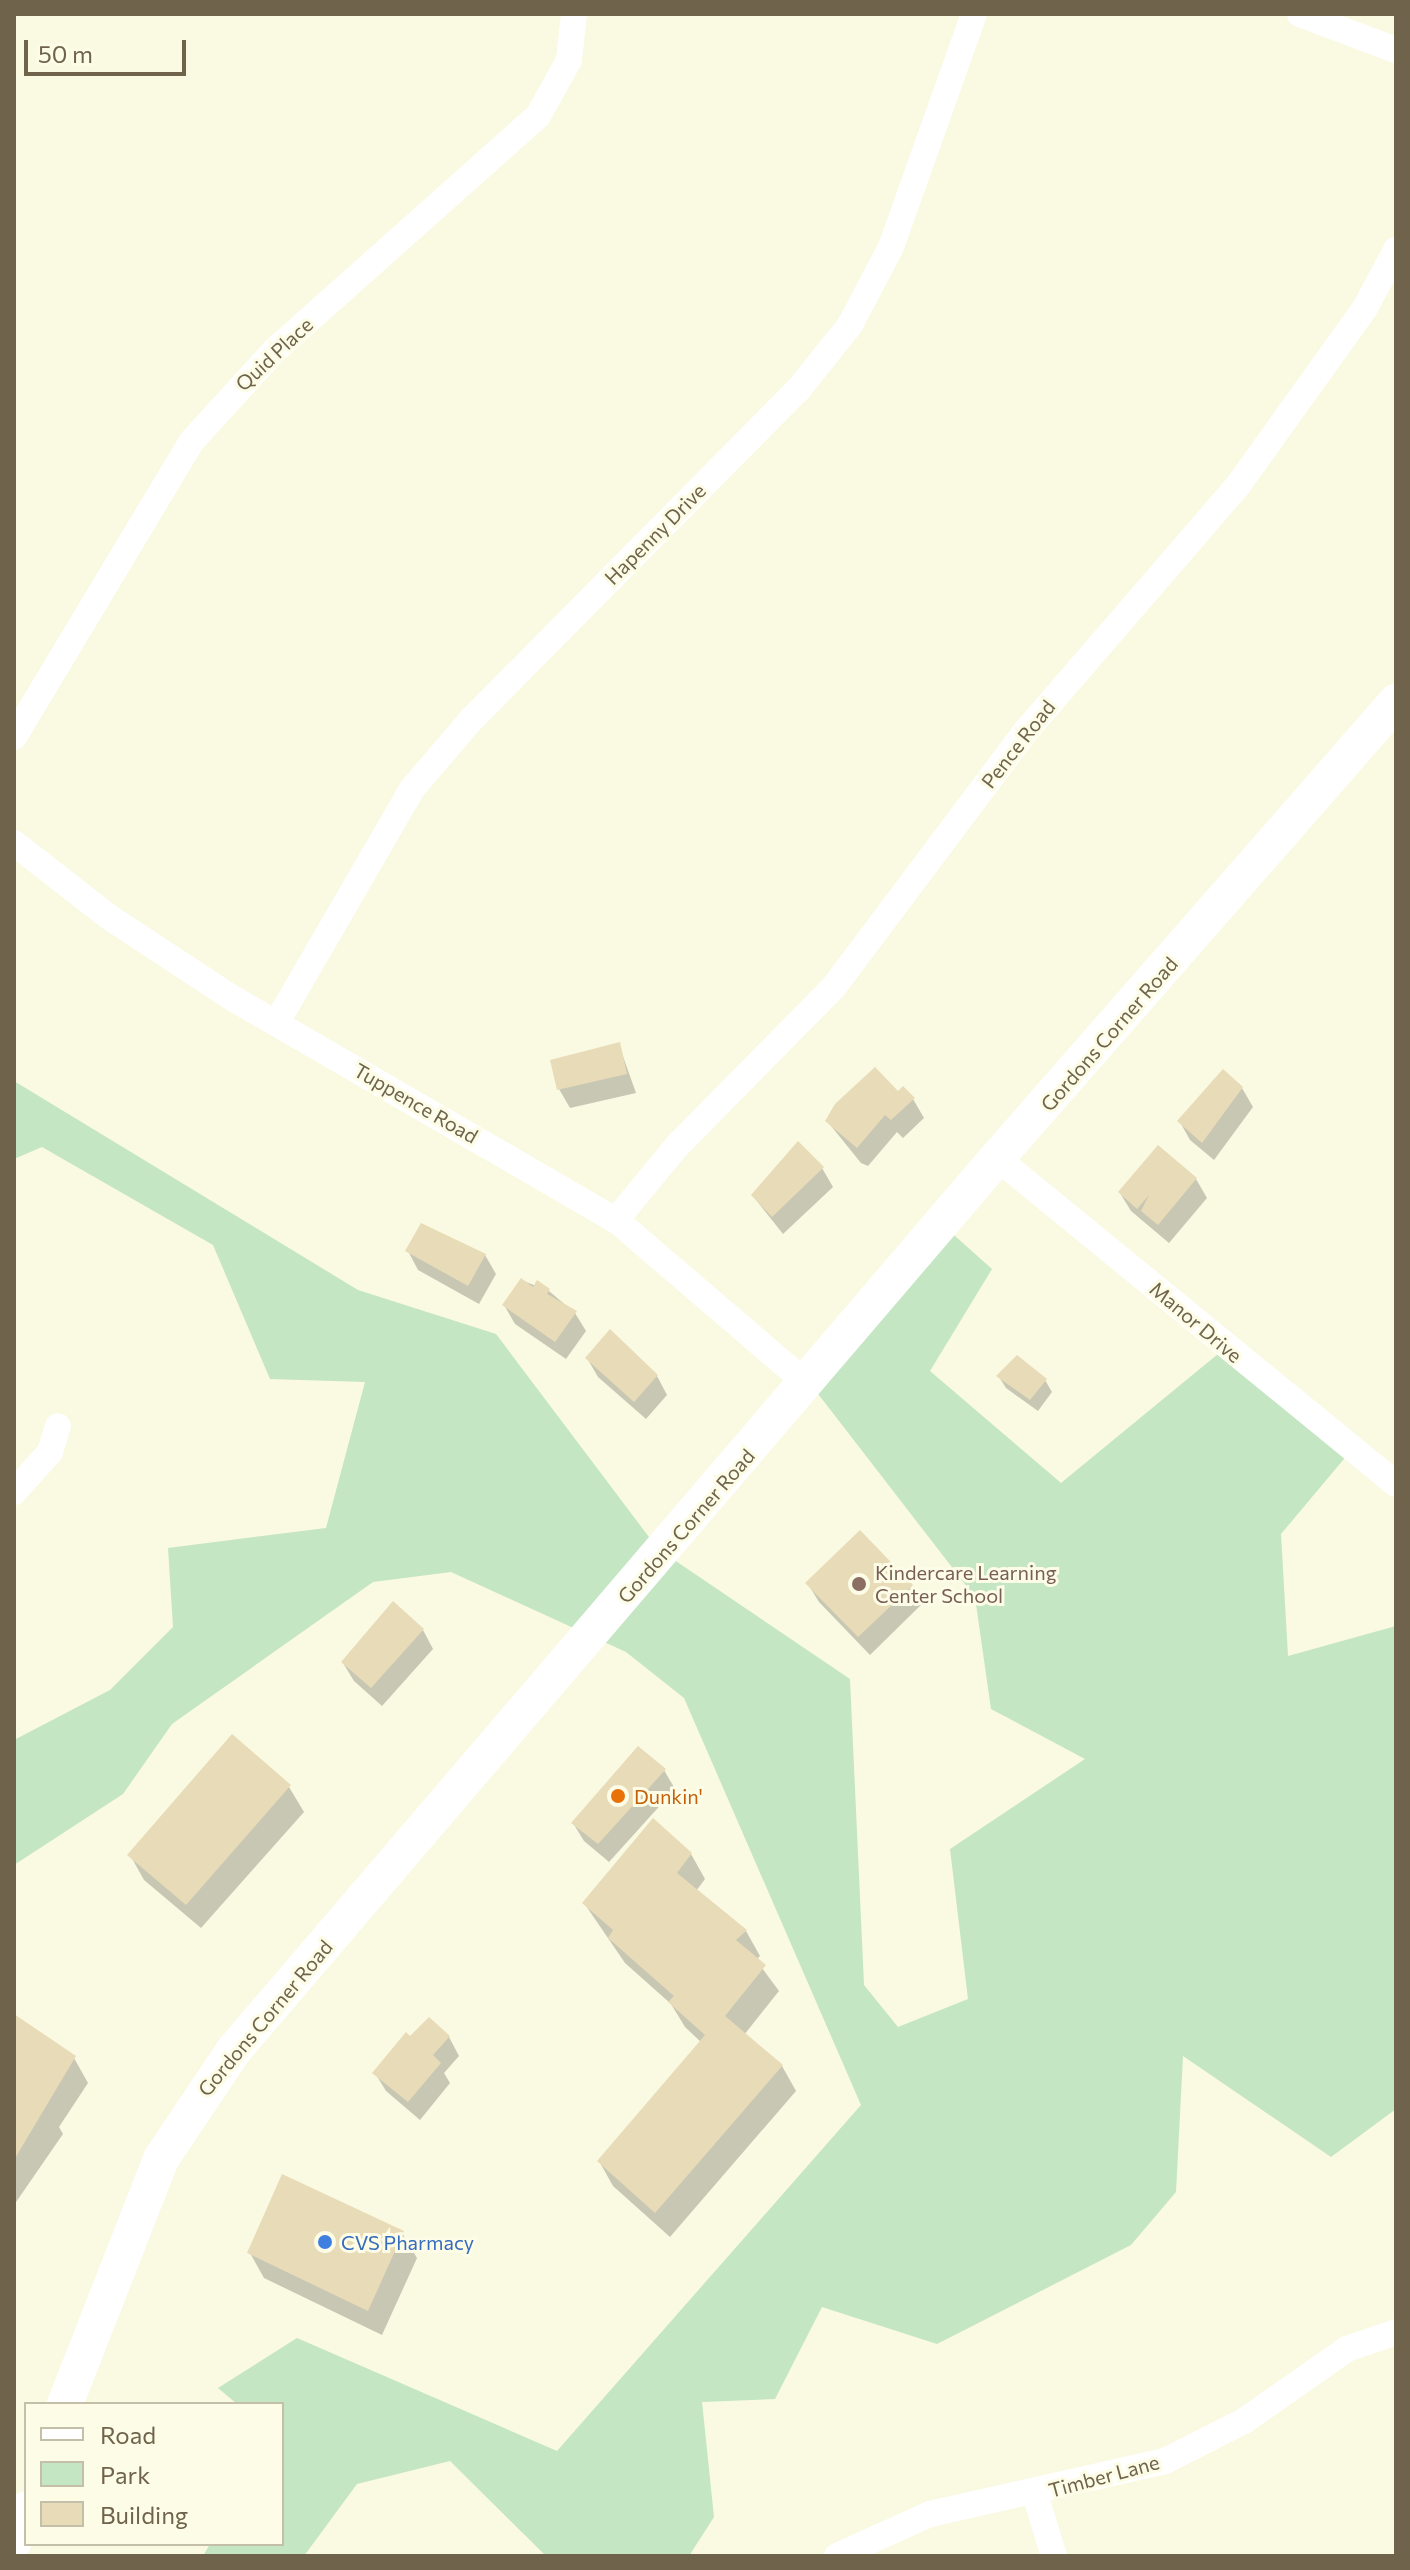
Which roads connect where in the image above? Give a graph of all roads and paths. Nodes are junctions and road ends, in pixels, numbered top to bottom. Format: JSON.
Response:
{"nodes":[{"id":1,"x":574,"y":14,"type":"edge"},
{"id":2,"x":974,"y":14,"type":"edge"},
{"id":3,"x":1300,"y":14,"type":"edge"},
{"id":4,"x":1396,"y":50,"type":"edge"},
{"id":5,"x":1396,"y":250,"type":"edge"},
{"id":6,"x":1396,"y":702,"type":"edge"},
{"id":7,"x":14,"y":737,"type":"edge"},
{"id":8,"x":14,"y":843,"type":"edge"},
{"id":9,"x":277,"y":1022,"type":"junction"},
{"id":10,"x":997,"y":1158,"type":"junction"},
{"id":11,"x":616,"y":1220,"type":"junction"},
{"id":12,"x":805,"y":1382,"type":"junction"},
{"id":13,"x":58,"y":1426,"type":"dead end"},
{"id":14,"x":1396,"y":1484,"type":"edge"},
{"id":15,"x":14,"y":1492,"type":"edge"},
{"id":16,"x":1396,"y":2332,"type":"edge"},
{"id":17,"x":66,"y":2402,"type":"edge"},
{"id":18,"x":1035,"y":2494,"type":"junction"},
{"id":19,"x":24,"y":2514,"type":"edge"},
{"id":20,"x":14,"y":2541,"type":"edge"},
{"id":21,"x":837,"y":2556,"type":"edge"},
{"id":22,"x":1054,"y":2556,"type":"edge"}],
"edges":[{"from":1,"to":7,"type":"street","name":"Quid Place"},
{"from":2,"to":9,"type":"street","name":"Hapenny Drive"},
{"from":3,"to":4,"type":"street"},
{"from":5,"to":11,"type":"street","name":"Pence Road"},
{"from":6,"to":10,"type":"street","name":"Gordons Corner Road"},
{"from":8,"to":9,"type":"street","name":"Tuppence Road"},
{"from":9,"to":11,"type":"street","name":"Tuppence Road"},
{"from":10,"to":12,"type":"street","name":"Gordons Corner Road"},
{"from":10,"to":14,"type":"street","name":"Manor Drive"},
{"from":11,"to":12,"type":"street","name":"Tuppence Road"},
{"from":12,"to":17,"type":"street","name":"Gordons Corner Road"},
{"from":13,"to":15,"type":"street"},
{"from":16,"to":18,"type":"street","name":"Timber Lane"},
{"from":18,"to":21,"type":"street","name":"Timber Lane"},
{"from":18,"to":22,"type":"street"},
{"from":19,"to":20,"type":"street"}]}
